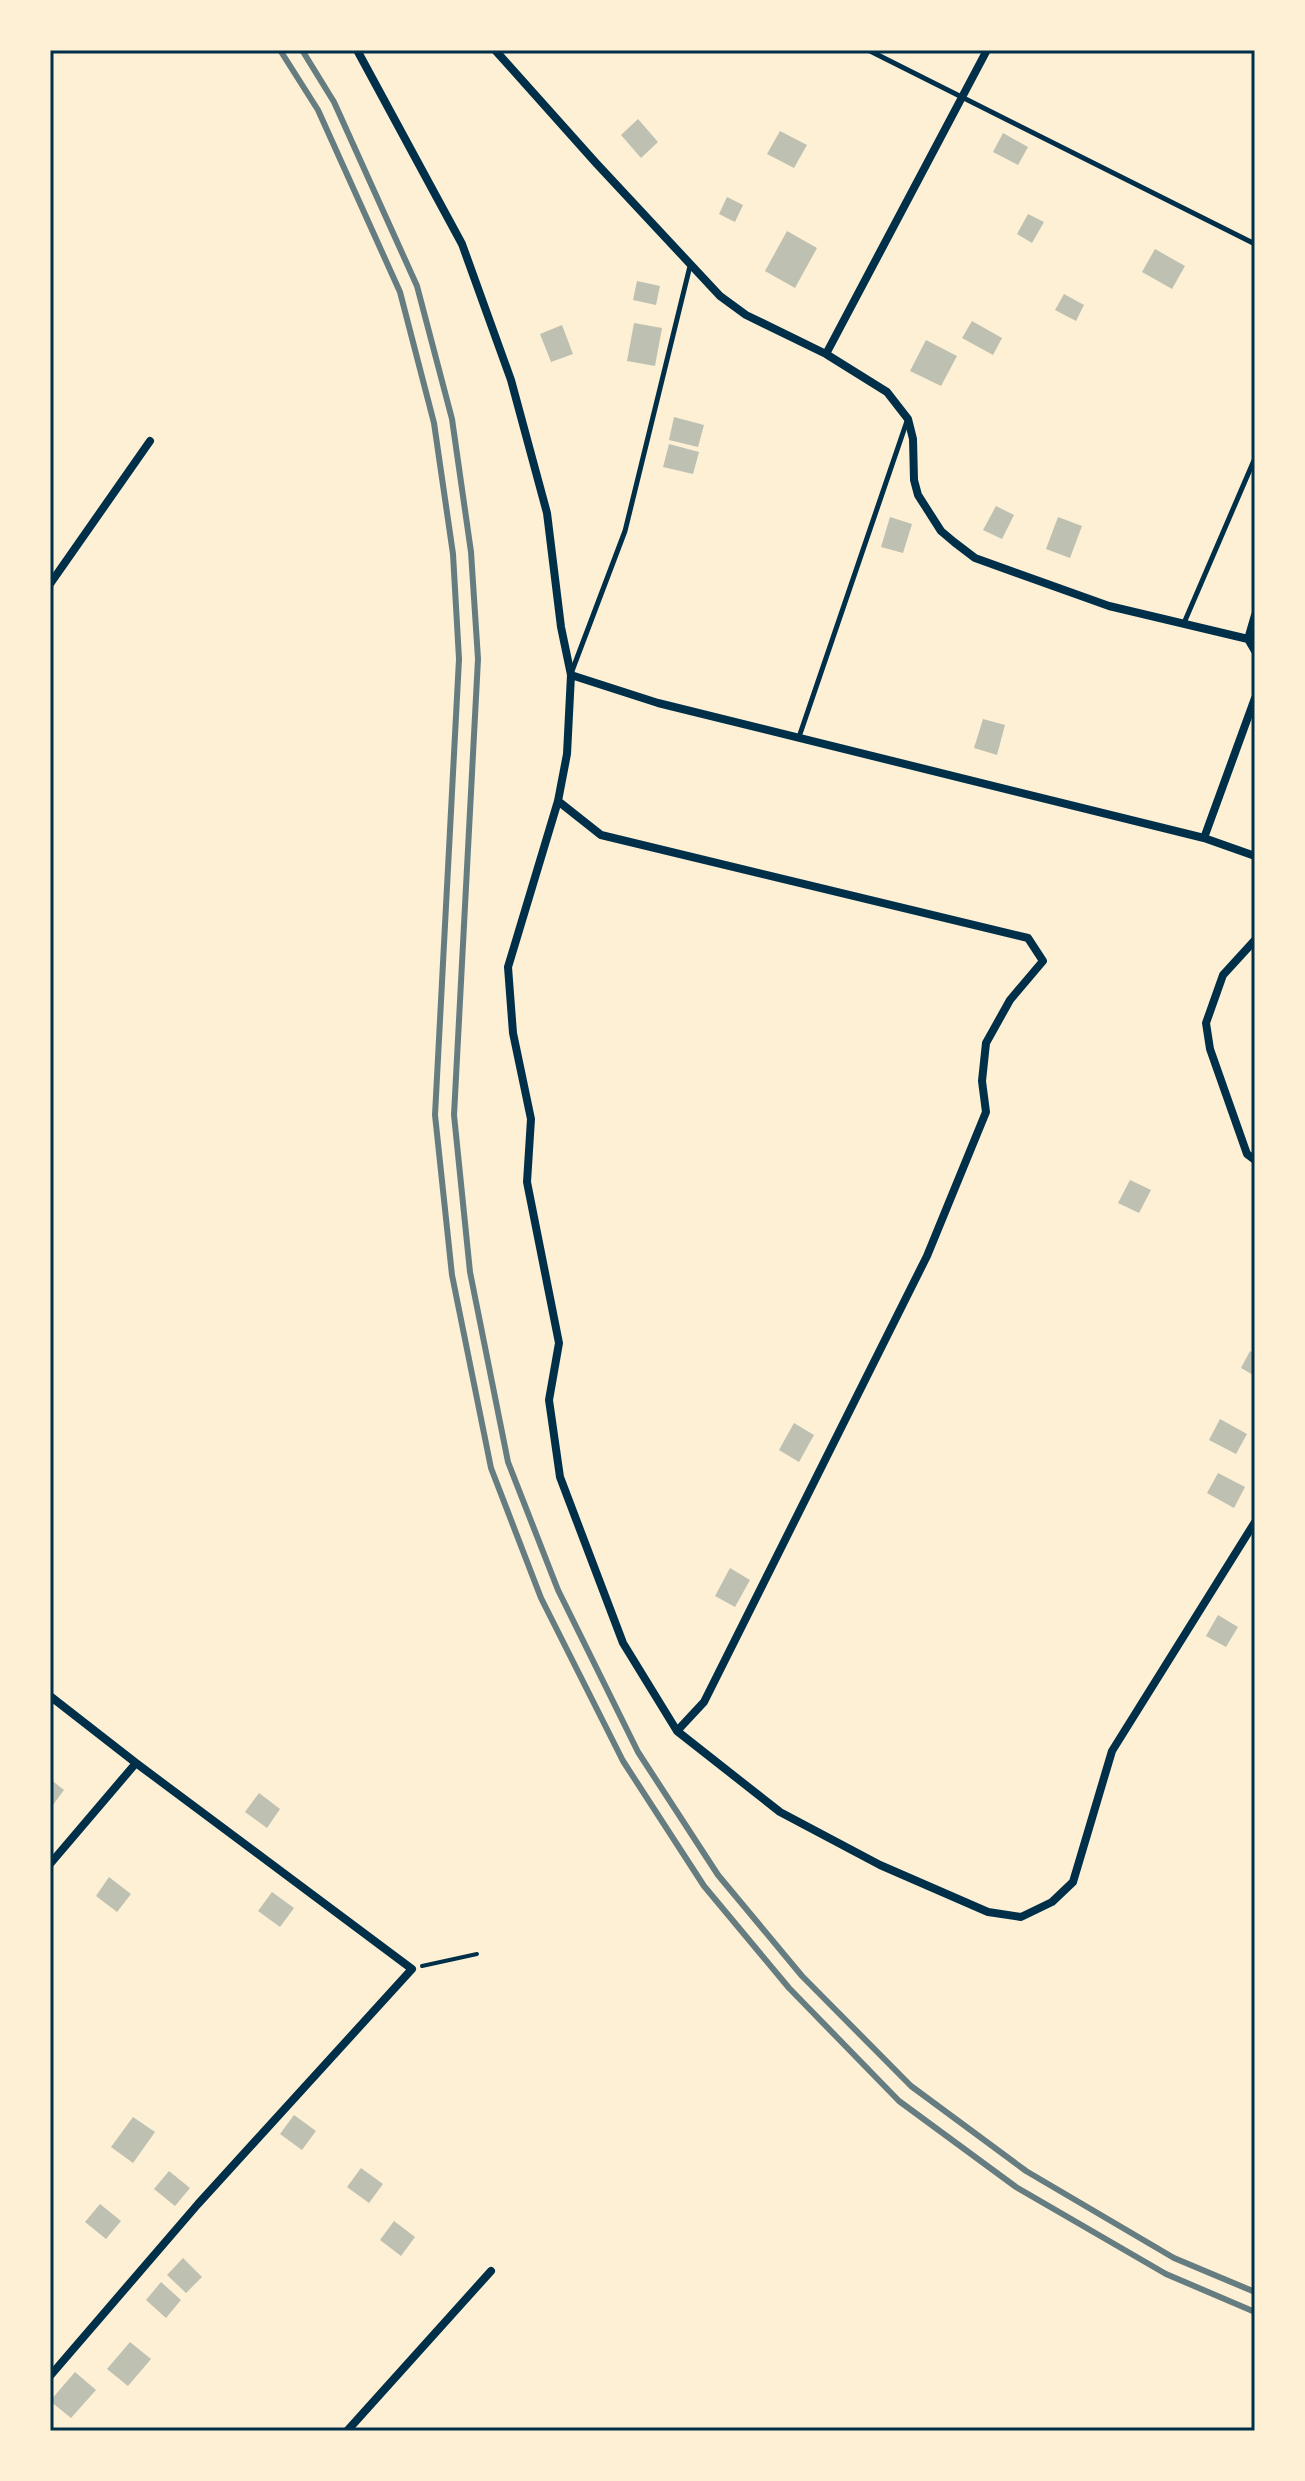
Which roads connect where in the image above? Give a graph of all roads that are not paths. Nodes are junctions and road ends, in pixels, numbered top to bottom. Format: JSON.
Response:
{"nodes":[{"id":1,"x":357,"y":50,"type":"edge"},
{"id":2,"x":495,"y":50,"type":"edge"},
{"id":3,"x":868,"y":50,"type":"edge"},
{"id":4,"x":987,"y":50,"type":"edge"},
{"id":5,"x":964,"y":97,"type":"junction"},
{"id":6,"x":1255,"y":244,"type":"edge"},
{"id":7,"x":690,"y":266,"type":"junction"},
{"id":8,"x":826,"y":354,"type":"junction"},
{"id":9,"x":908,"y":419,"type":"junction"},
{"id":10,"x":150,"y":441,"type":"dead end"},
{"id":11,"x":1255,"y":458,"type":"edge"},
{"id":12,"x":50,"y":584,"type":"edge"},
{"id":13,"x":1255,"y":615,"type":"edge"},
{"id":14,"x":1184,"y":623,"type":"junction"},
{"id":15,"x":1248,"y":639,"type":"junction"},
{"id":16,"x":1255,"y":651,"type":"edge"},
{"id":17,"x":571,"y":675,"type":"junction"},
{"id":18,"x":1255,"y":698,"type":"edge"},
{"id":19,"x":799,"y":738,"type":"junction"},
{"id":20,"x":558,"y":801,"type":"junction"},
{"id":21,"x":1204,"y":838,"type":"junction"},
{"id":22,"x":1255,"y":856,"type":"edge"},
{"id":23,"x":1255,"y":940,"type":"edge"},
{"id":24,"x":1255,"y":1160,"type":"edge"},
{"id":25,"x":1255,"y":1522,"type":"edge"},
{"id":26,"x":50,"y":1696,"type":"edge"},
{"id":27,"x":677,"y":1731,"type":"junction"},
{"id":28,"x":136,"y":1763,"type":"junction"},
{"id":29,"x":50,"y":1864,"type":"edge"},
{"id":30,"x":491,"y":2271,"type":"dead end"},
{"id":31,"x":50,"y":2376,"type":"edge"},
{"id":32,"x":347,"y":2431,"type":"edge"}],
"edges":[{"from":1,"to":17,"type":"street"},
{"from":2,"to":7,"type":"street"},
{"from":3,"to":5,"type":"lane"},
{"from":4,"to":5,"type":"street"},
{"from":5,"to":6,"type":"lane"},
{"from":5,"to":8,"type":"street"},
{"from":7,"to":8,"type":"street"},
{"from":7,"to":17,"type":"lane"},
{"from":8,"to":9,"type":"street"},
{"from":9,"to":14,"type":"street"},
{"from":9,"to":19,"type":"lane"},
{"from":10,"to":12,"type":"street"},
{"from":11,"to":14,"type":"lane"},
{"from":13,"to":15,"type":"street"},
{"from":14,"to":15,"type":"street"},
{"from":15,"to":16,"type":"street"},
{"from":17,"to":19,"type":"street"},
{"from":17,"to":20,"type":"street"},
{"from":18,"to":21,"type":"street"},
{"from":19,"to":21,"type":"street"},
{"from":20,"to":27,"type":"street"},
{"from":20,"to":27,"type":"street"},
{"from":21,"to":22,"type":"street"},
{"from":23,"to":24,"type":"street"},
{"from":25,"to":27,"type":"street"},
{"from":26,"to":28,"type":"street"},
{"from":28,"to":29,"type":"street"},
{"from":28,"to":31,"type":"street"},
{"from":30,"to":32,"type":"street"}]}
